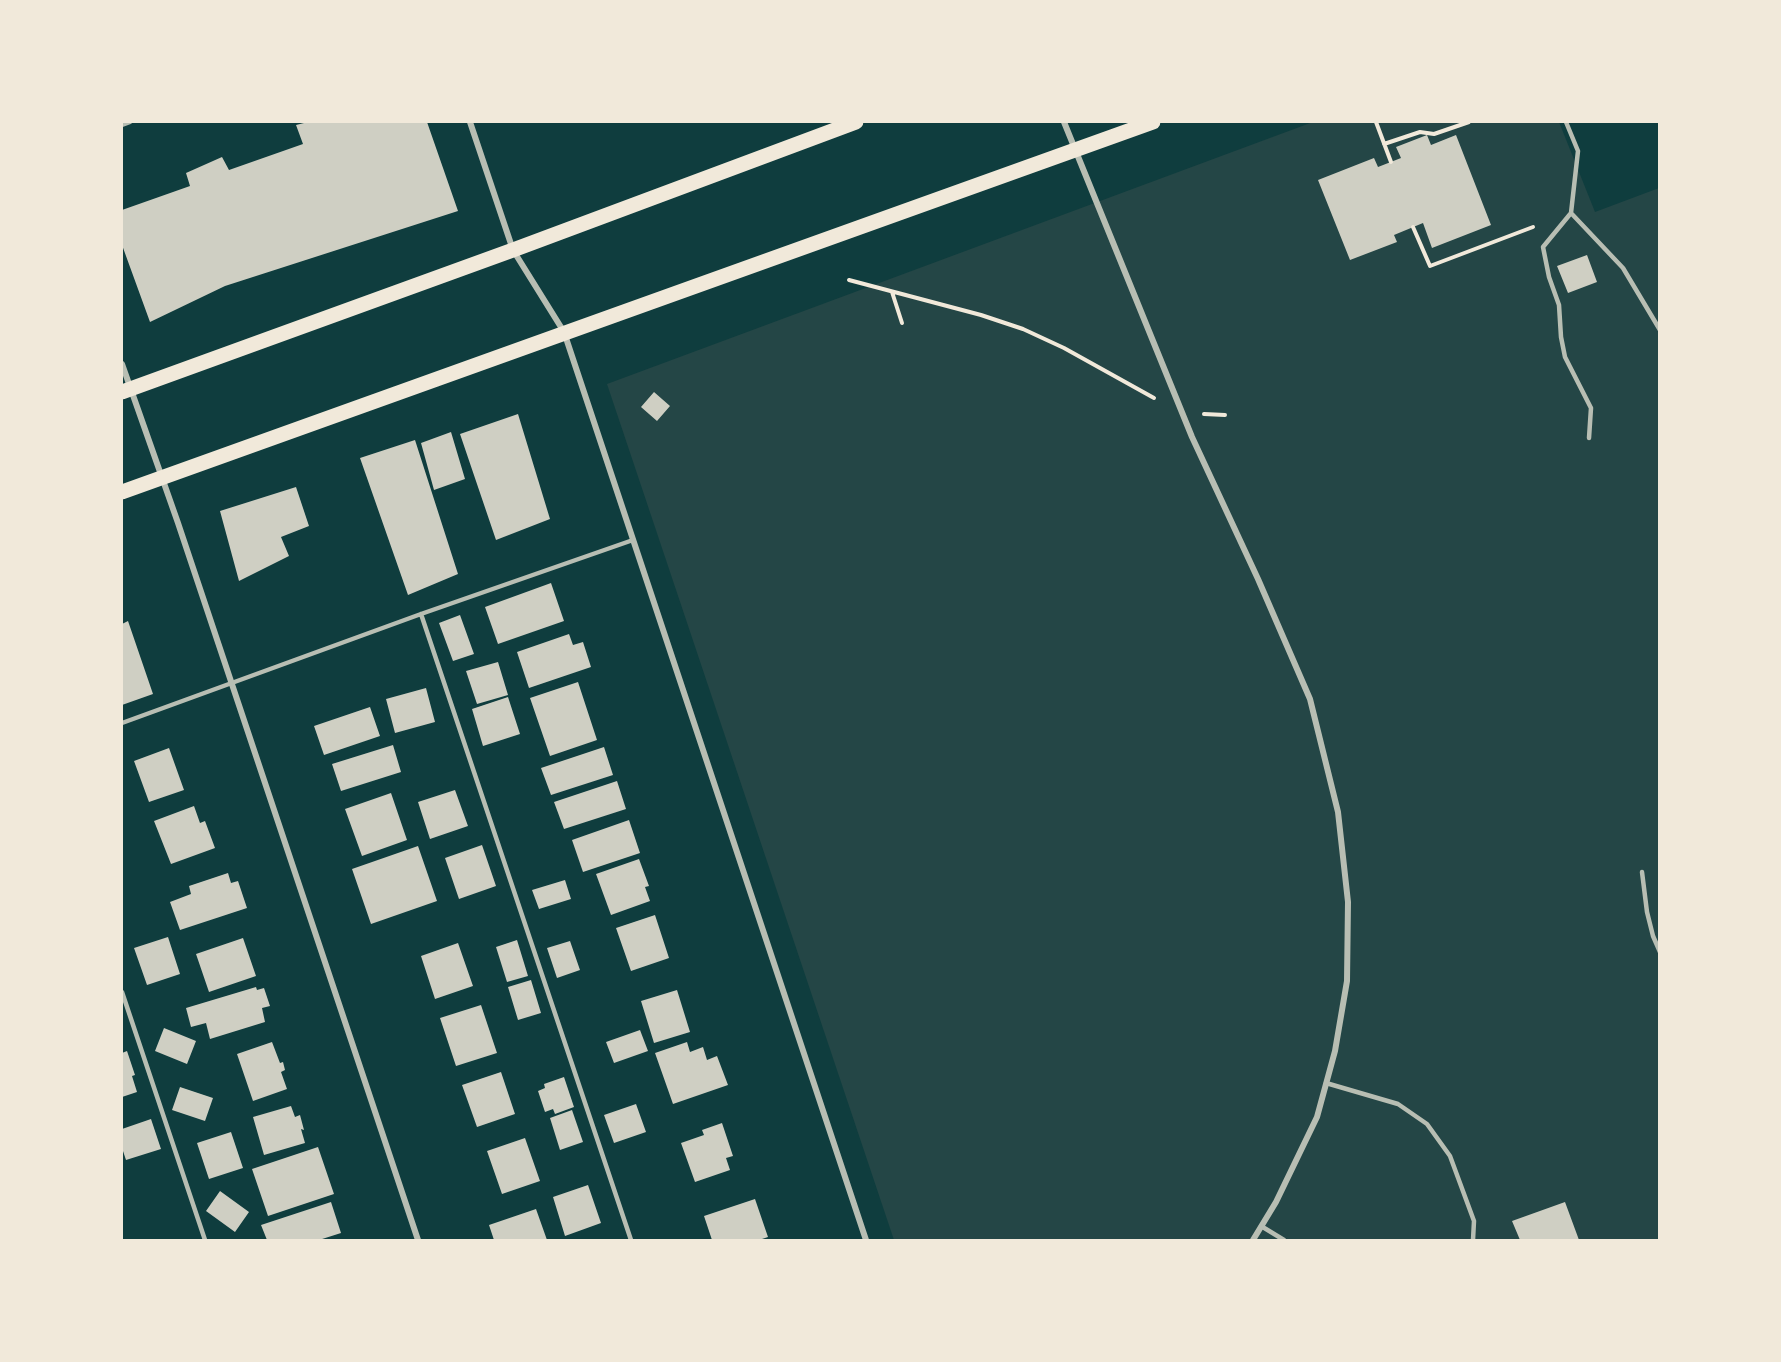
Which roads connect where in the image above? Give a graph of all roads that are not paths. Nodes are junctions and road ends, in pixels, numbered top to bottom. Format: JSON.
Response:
{"nodes":[{"id":1,"x":130,"y":122,"type":"edge"},
{"id":2,"x":470,"y":122,"type":"edge"},
{"id":3,"x":856,"y":122,"type":"edge"},
{"id":4,"x":1064,"y":122,"type":"edge"},
{"id":5,"x":1153,"y":122,"type":"edge"},
{"id":6,"x":1566,"y":122,"type":"edge"},
{"id":7,"x":122,"y":125,"type":"edge"},
{"id":8,"x":1075,"y":150,"type":"junction"},
{"id":9,"x":1571,"y":213,"type":"junction"},
{"id":10,"x":513,"y":250,"type":"junction"},
{"id":11,"x":1659,"y":330,"type":"edge"},
{"id":12,"x":564,"y":332,"type":"junction"},
{"id":13,"x":122,"y":364,"type":"edge"},
{"id":14,"x":126,"y":390,"type":"edge"},
{"id":15,"x":1589,"y":438,"type":"dead end"},
{"id":16,"x":162,"y":477,"type":"junction"},
{"id":17,"x":122,"y":492,"type":"edge"},
{"id":18,"x":633,"y":540,"type":"junction"},
{"id":19,"x":421,"y":614,"type":"junction"},
{"id":20,"x":232,"y":684,"type":"junction"},
{"id":21,"x":122,"y":723,"type":"edge"},
{"id":22,"x":1642,"y":872,"type":"dead end"},
{"id":23,"x":1659,"y":952,"type":"edge"},
{"id":24,"x":122,"y":992,"type":"edge"},
{"id":25,"x":1326,"y":1083,"type":"junction"},
{"id":26,"x":1262,"y":1226,"type":"junction"},
{"id":27,"x":205,"y":1240,"type":"edge"},
{"id":28,"x":418,"y":1240,"type":"edge"},
{"id":29,"x":631,"y":1240,"type":"edge"},
{"id":30,"x":866,"y":1240,"type":"edge"},
{"id":31,"x":1253,"y":1240,"type":"edge"},
{"id":32,"x":1284,"y":1240,"type":"edge"},
{"id":33,"x":1473,"y":1240,"type":"edge"}],
"edges":[{"from":1,"to":7,"type":"lane"},
{"from":2,"to":10,"type":"street"},
{"from":3,"to":10,"type":"main road"},
{"from":4,"to":8,"type":"street"},
{"from":5,"to":8,"type":"main road"},
{"from":6,"to":9,"type":"lane"},
{"from":8,"to":12,"type":"main road"},
{"from":8,"to":25,"type":"street"},
{"from":9,"to":11,"type":"lane"},
{"from":9,"to":15,"type":"lane"},
{"from":10,"to":12,"type":"street"},
{"from":10,"to":14,"type":"main road"},
{"from":12,"to":16,"type":"main road"},
{"from":12,"to":18,"type":"street"},
{"from":13,"to":14,"type":"street"},
{"from":14,"to":16,"type":"street"},
{"from":16,"to":17,"type":"main road"},
{"from":16,"to":20,"type":"street"},
{"from":18,"to":19,"type":"lane"},
{"from":18,"to":30,"type":"street"},
{"from":19,"to":20,"type":"lane"},
{"from":19,"to":29,"type":"lane"},
{"from":20,"to":21,"type":"lane"},
{"from":20,"to":28,"type":"street"},
{"from":22,"to":23,"type":"lane"},
{"from":24,"to":27,"type":"lane"},
{"from":25,"to":26,"type":"street"},
{"from":25,"to":33,"type":"lane"},
{"from":26,"to":31,"type":"street"},
{"from":26,"to":32,"type":"lane"}]}
